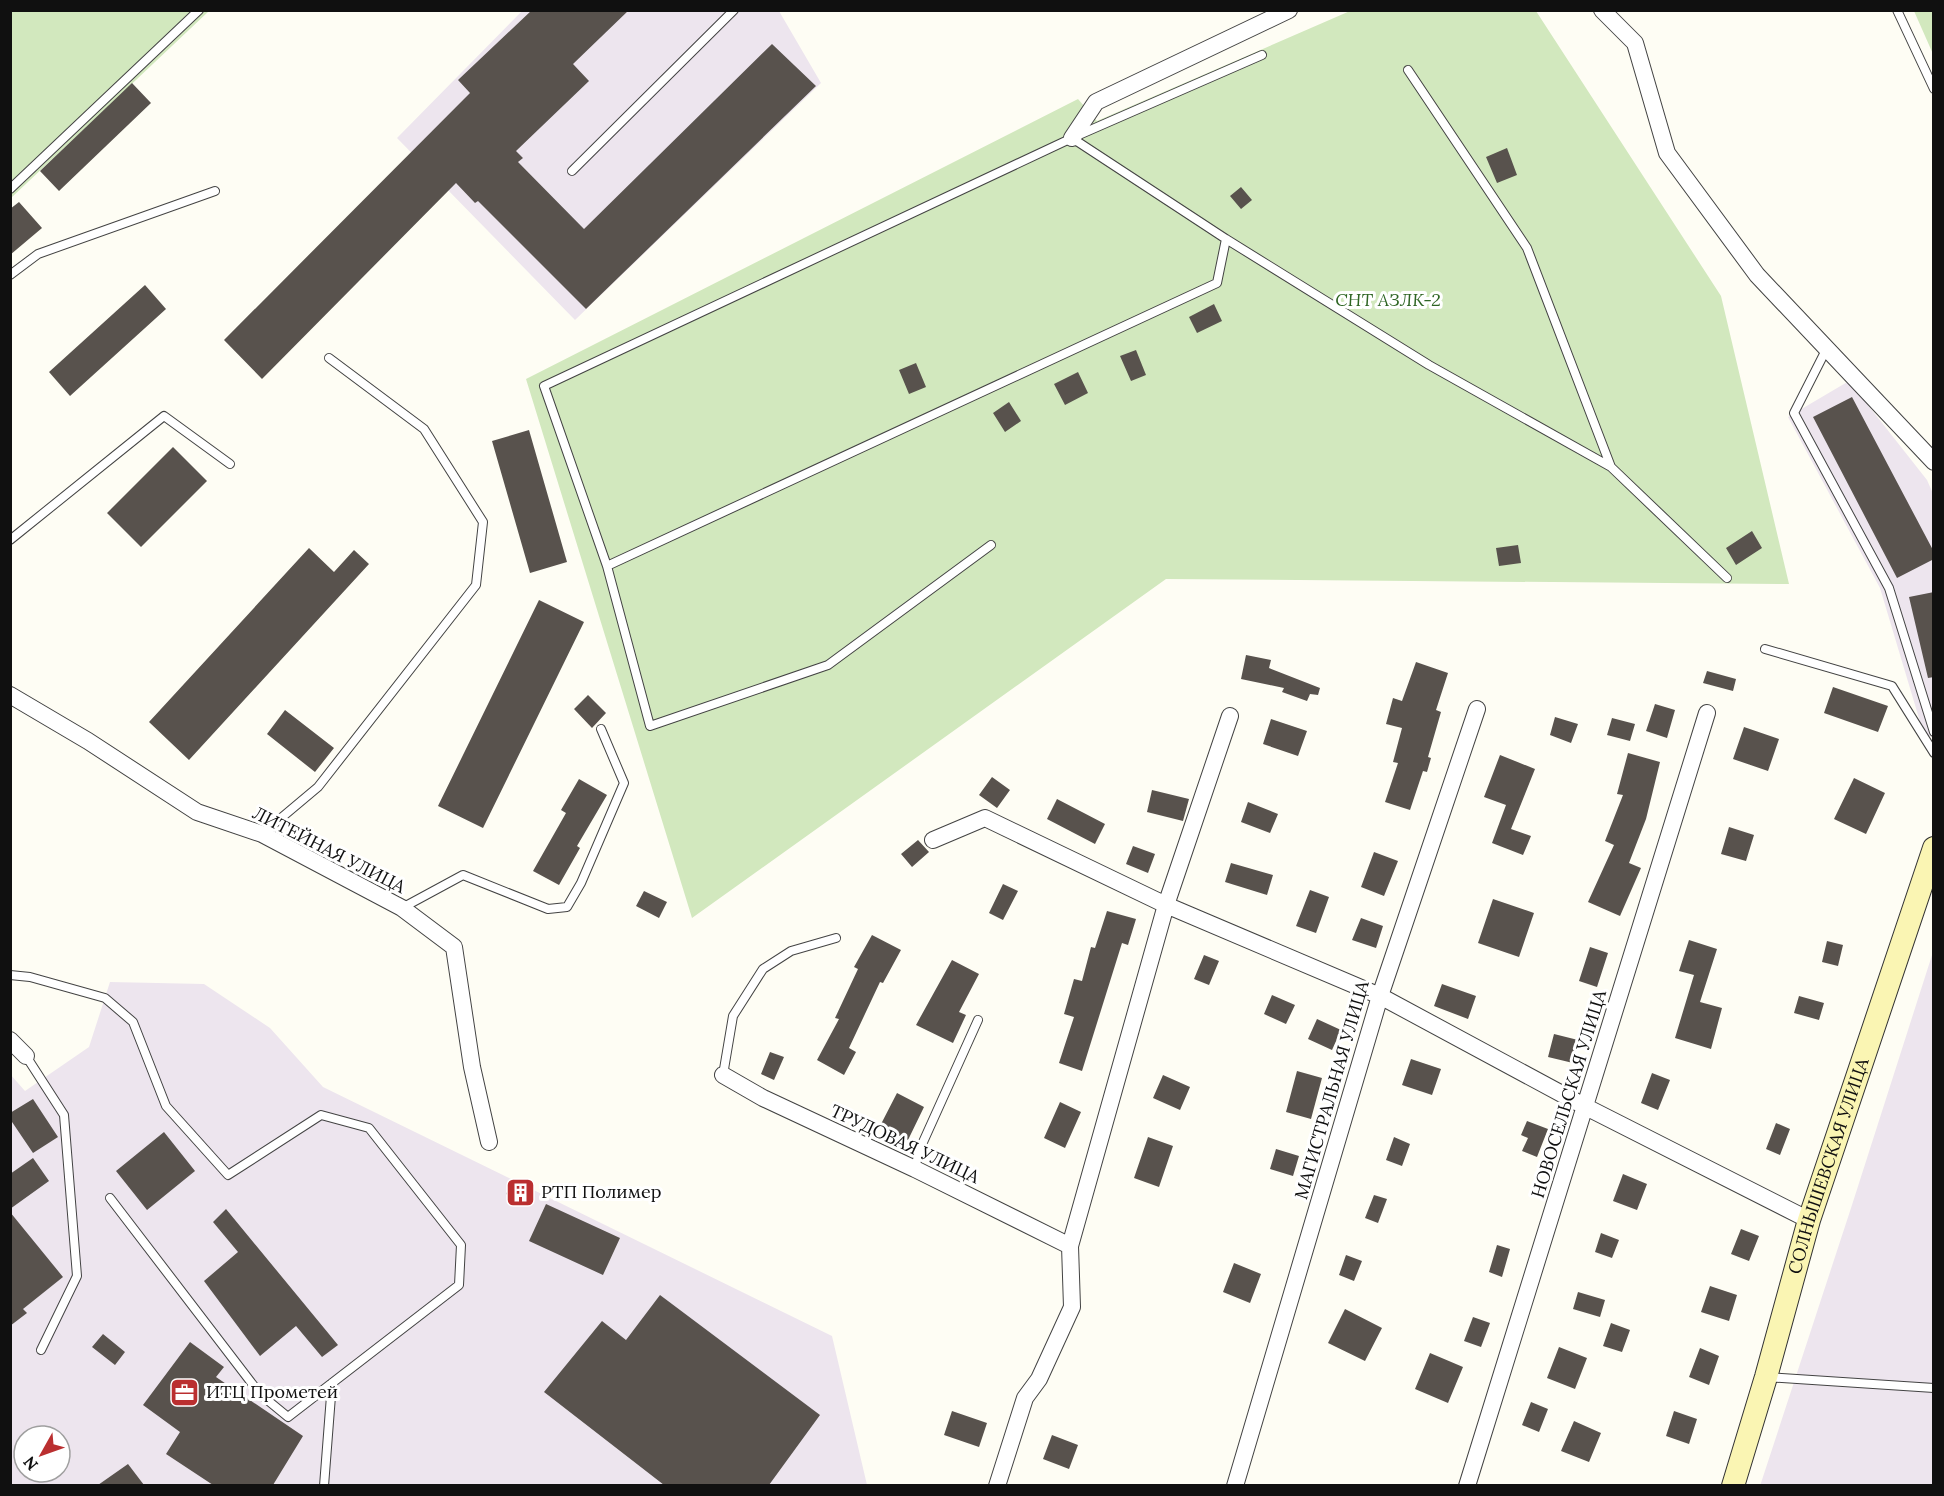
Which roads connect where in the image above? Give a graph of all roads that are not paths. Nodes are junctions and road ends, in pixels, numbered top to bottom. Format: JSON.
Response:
{"nodes":[{"id":1,"x":199,"y":10,"type":"edge"},
{"id":2,"x":734,"y":10,"type":"edge"},
{"id":3,"x":1289,"y":10,"type":"edge"},
{"id":4,"x":1602,"y":10,"type":"edge"},
{"id":5,"x":1897,"y":10,"type":"edge"},
{"id":6,"x":1262,"y":55,"type":"dead end"},
{"id":7,"x":1408,"y":70,"type":"dead end"},
{"id":8,"x":1934,"y":89,"type":"edge"},
{"id":9,"x":1072,"y":138,"type":"junction"},
{"id":10,"x":572,"y":171,"type":"dead end"},
{"id":11,"x":10,"y":189,"type":"edge"},
{"id":12,"x":215,"y":191,"type":"dead end"},
{"id":13,"x":1226,"y":239,"type":"junction"},
{"id":14,"x":10,"y":275,"type":"edge"},
{"id":15,"x":1828,"y":348,"type":"junction"},
{"id":16,"x":329,"y":358,"type":"dead end"},
{"id":17,"x":1934,"y":462,"type":"edge"},
{"id":18,"x":230,"y":464,"type":"dead end"},
{"id":19,"x":1611,"y":467,"type":"junction"},
{"id":20,"x":10,"y":540,"type":"edge"},
{"id":21,"x":991,"y":545,"type":"dead end"},
{"id":22,"x":607,"y":566,"type":"junction"},
{"id":23,"x":1727,"y":578,"type":"dead end"},
{"id":24,"x":1765,"y":649,"type":"dead end"},
{"id":25,"x":10,"y":695,"type":"edge"},
{"id":26,"x":1477,"y":709,"type":"dead end"},
{"id":27,"x":1707,"y":713,"type":"dead end"},
{"id":28,"x":1230,"y":716,"type":"dead end"},
{"id":29,"x":602,"y":729,"type":"dead end"},
{"id":30,"x":1934,"y":732,"type":"edge"},
{"id":31,"x":1934,"y":753,"type":"edge"},
{"id":32,"x":262,"y":834,"type":"junction"},
{"id":33,"x":933,"y":840,"type":"dead end"},
{"id":34,"x":1934,"y":848,"type":"edge"},
{"id":35,"x":1166,"y":905,"type":"junction"},
{"id":36,"x":402,"y":908,"type":"junction"},
{"id":37,"x":836,"y":938,"type":"dead end"},
{"id":38,"x":10,"y":975,"type":"edge"},
{"id":39,"x":1380,"y":996,"type":"junction"},
{"id":40,"x":978,"y":1020,"type":"dead end"},
{"id":41,"x":10,"y":1040,"type":"edge"},
{"id":42,"x":26,"y":1056,"type":"joint"},
{"id":43,"x":723,"y":1075,"type":"joint"},
{"id":44,"x":1586,"y":1107,"type":"junction"},
{"id":45,"x":489,"y":1142,"type":"dead end"},
{"id":46,"x":915,"y":1168,"type":"junction"},
{"id":47,"x":110,"y":1198,"type":"dead end"},
{"id":48,"x":1809,"y":1220,"type":"junction"},
{"id":49,"x":1070,"y":1246,"type":"junction"},
{"id":50,"x":41,"y":1350,"type":"dead end"},
{"id":51,"x":1766,"y":1377,"type":"junction"},
{"id":52,"x":333,"y":1383,"type":"junction"},
{"id":53,"x":1934,"y":1388,"type":"edge"},
{"id":54,"x":324,"y":1485,"type":"edge"},
{"id":55,"x":997,"y":1485,"type":"edge"},
{"id":56,"x":1235,"y":1485,"type":"edge"},
{"id":57,"x":1467,"y":1485,"type":"edge"},
{"id":58,"x":1732,"y":1485,"type":"edge"}],
"edges":[{"from":1,"to":11,"type":"lane"},
{"from":2,"to":10,"type":"lane"},
{"from":3,"to":9,"type":"street"},
{"from":4,"to":15,"type":"street"},
{"from":5,"to":8,"type":"lane"},
{"from":6,"to":9,"type":"lane"},
{"from":7,"to":19,"type":"lane"},
{"from":9,"to":13,"type":"lane"},
{"from":9,"to":22,"type":"lane"},
{"from":12,"to":14,"type":"lane"},
{"from":13,"to":19,"type":"lane"},
{"from":13,"to":22,"type":"lane"},
{"from":15,"to":17,"type":"street"},
{"from":15,"to":30,"type":"lane"},
{"from":16,"to":32,"type":"lane"},
{"from":18,"to":20,"type":"lane"},
{"from":19,"to":23,"type":"lane"},
{"from":21,"to":22,"type":"lane"},
{"from":24,"to":31,"type":"lane"},
{"from":25,"to":32,"type":"street","name":"ЛИТЕЙНАЯ УЛИЦА"},
{"from":26,"to":39,"type":"street","name":"МАГИСТРАЛЬНАЯ УЛИЦА"},
{"from":27,"to":44,"type":"street","name":"НОВОСЕЛЬСКАЯ УЛИЦА"},
{"from":28,"to":35,"type":"street"},
{"from":29,"to":36,"type":"lane"},
{"from":32,"to":36,"type":"street","name":"ЛИТЕЙНАЯ УЛИЦА"},
{"from":33,"to":35,"type":"street"},
{"from":34,"to":48,"type":"street","name":"СОЛНЫШЕВСКАЯ УЛИЦА"},
{"from":35,"to":39,"type":"street"},
{"from":35,"to":49,"type":"street"},
{"from":36,"to":45,"type":"street","name":"ЛИТЕЙНАЯ УЛИЦА"},
{"from":37,"to":43,"type":"lane"},
{"from":38,"to":52,"type":"lane"},
{"from":39,"to":44,"type":"street"},
{"from":39,"to":56,"type":"street","name":"МАГИСТРАЛЬНАЯ УЛИЦА"},
{"from":40,"to":46,"type":"lane"},
{"from":41,"to":42,"type":"street"},
{"from":42,"to":50,"type":"lane"},
{"from":43,"to":46,"type":"street","name":"ТРУДОВАЯ УЛИЦА"},
{"from":44,"to":48,"type":"street"},
{"from":44,"to":57,"type":"street","name":"НОВОСЕЛЬСКАЯ УЛИЦА"},
{"from":46,"to":49,"type":"street","name":"ТРУДОВАЯ УЛИЦА"},
{"from":47,"to":52,"type":"lane"},
{"from":48,"to":51,"type":"street","name":"СОЛНЫШЕВСКАЯ УЛИЦА"},
{"from":49,"to":55,"type":"street"},
{"from":51,"to":53,"type":"lane"},
{"from":51,"to":58,"type":"street","name":"СОЛНЫШЕВСКАЯ УЛИЦА"},
{"from":52,"to":54,"type":"lane"}]}
